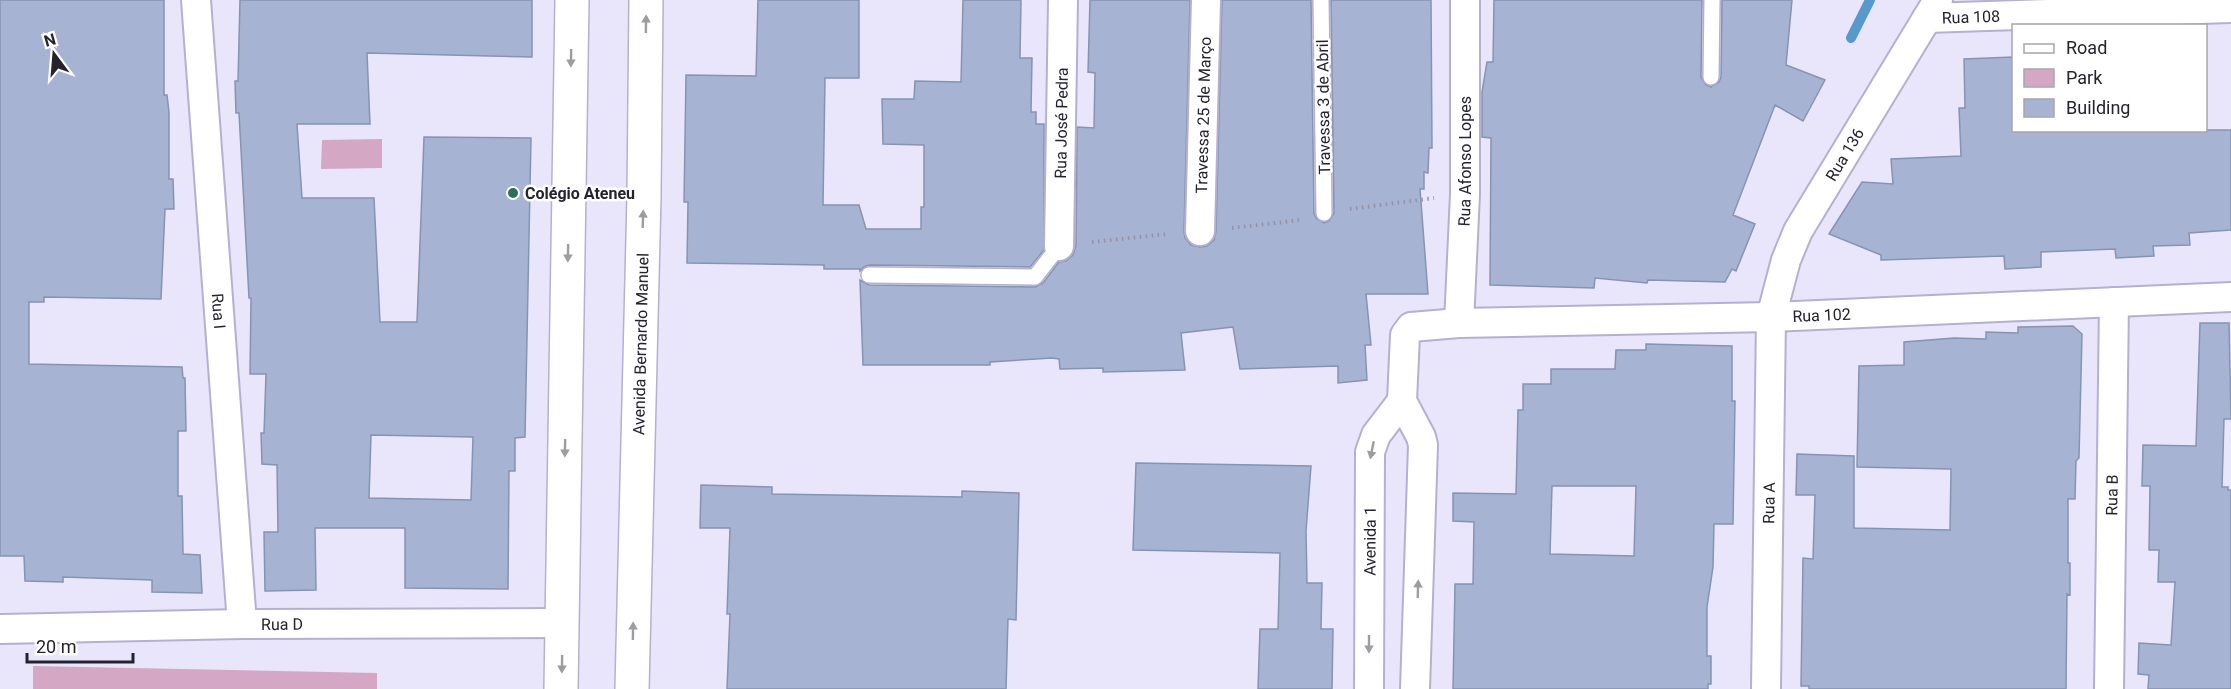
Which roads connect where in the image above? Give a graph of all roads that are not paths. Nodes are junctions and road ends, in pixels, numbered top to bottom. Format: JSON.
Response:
{"nodes":[{"id":1,"x":196,"y":0,"type":"edge"},
{"id":2,"x":572,"y":0,"type":"edge"},
{"id":3,"x":646,"y":0,"type":"edge"},
{"id":4,"x":1063,"y":0,"type":"edge"},
{"id":5,"x":1206,"y":0,"type":"edge"},
{"id":6,"x":1321,"y":0,"type":"edge"},
{"id":7,"x":1465,"y":0,"type":"edge"},
{"id":8,"x":1712,"y":0,"type":"edge"},
{"id":9,"x":2231,"y":8,"type":"edge"},
{"id":10,"x":1933,"y":9,"type":"edge"},
{"id":11,"x":1711,"y":76,"type":"dead end"},
{"id":12,"x":1324,"y":213,"type":"road end"},
{"id":13,"x":1200,"y":231,"type":"road end"},
{"id":14,"x":1059,"y":246,"type":"joint"},
{"id":15,"x":869,"y":275,"type":"dead end"},
{"id":16,"x":2231,"y":297,"type":"edge"},
{"id":17,"x":2114,"y":302,"type":"junction"},
{"id":18,"x":1771,"y":317,"type":"junction"},
{"id":19,"x":1459,"y":323,"type":"junction"},
{"id":20,"x":1402,"y":401,"type":"junction"},
{"id":21,"x":562,"y":623,"type":"junction"},
{"id":22,"x":242,"y":624,"type":"junction"},
{"id":23,"x":0,"y":629,"type":"edge"},
{"id":24,"x":561,"y":689,"type":"edge"},
{"id":25,"x":632,"y":689,"type":"edge"},
{"id":26,"x":1369,"y":689,"type":"edge"},
{"id":27,"x":1415,"y":689,"type":"edge"},
{"id":28,"x":1766,"y":689,"type":"edge"},
{"id":29,"x":2109,"y":689,"type":"edge"}],
"edges":[{"from":1,"to":22,"type":"street","name":"Rua I"},
{"from":2,"to":21,"type":"main road","one_way":true},
{"from":25,"to":3,"type":"main road","name":"Avenida Bernardo Manuel","one_way":true},
{"from":4,"to":14,"type":"street","name":"Rua José Pedra"},
{"from":5,"to":13,"type":"street","name":"Travessa 25 de Março"},
{"from":6,"to":12,"type":"lane","name":"Travessa 3 de Abril"},
{"from":7,"to":19,"type":"street","name":"Rua Afonso Lopes"},
{"from":8,"to":11,"type":"lane"},
{"from":9,"to":10,"type":"street","name":"Rua 108"},
{"from":10,"to":18,"type":"street","name":"Rua 136"},
{"from":14,"to":15,"type":"lane"},
{"from":16,"to":17,"type":"street","name":"Rua 102"},
{"from":17,"to":18,"type":"street","name":"Rua 102"},
{"from":17,"to":29,"type":"street","name":"Rua B"},
{"from":18,"to":19,"type":"street","name":"Rua 102"},
{"from":18,"to":28,"type":"street","name":"Rua A"},
{"from":19,"to":20,"type":"street","name":"Rua 102"},
{"from":20,"to":26,"type":"street","name":"Avenida 1","one_way":true},
{"from":27,"to":20,"type":"street","one_way":true},
{"from":21,"to":22,"type":"street","name":"Rua D"},
{"from":21,"to":24,"type":"main road","one_way":true},
{"from":22,"to":23,"type":"street","name":"Rua D"}]}
